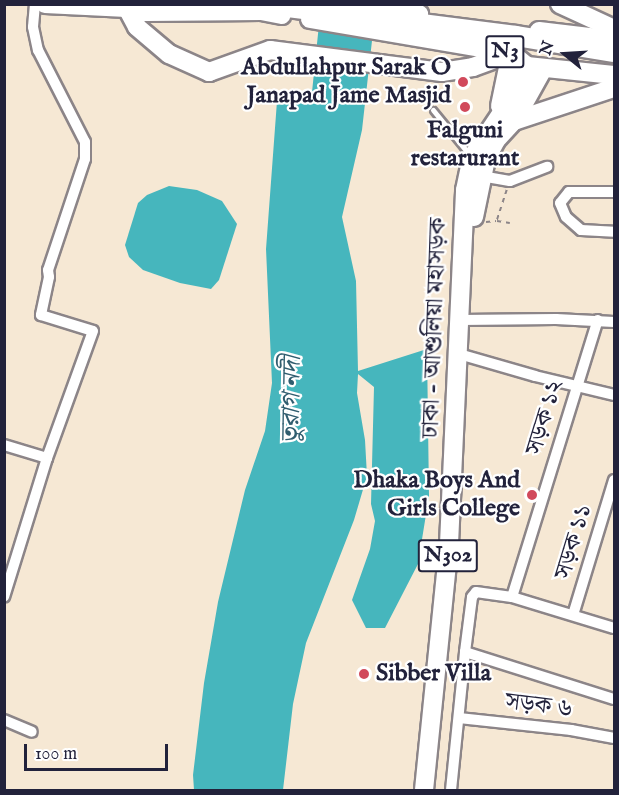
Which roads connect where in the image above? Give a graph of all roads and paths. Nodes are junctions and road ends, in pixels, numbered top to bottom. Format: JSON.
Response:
{"nodes":[{"id":1,"x":35,"y":4,"type":"edge"},
{"id":2,"x":45,"y":4,"type":"edge"},
{"id":3,"x":357,"y":4,"type":"edge"},
{"id":4,"x":414,"y":4,"type":"edge"},
{"id":5,"x":560,"y":4,"type":"edge"},
{"id":6,"x":127,"y":8,"type":"junction"},
{"id":7,"x":263,"y":8,"type":"edge"},
{"id":8,"x":390,"y":21,"type":"junction"},
{"id":9,"x":615,"y":29,"type":"edge"},
{"id":10,"x":615,"y":40,"type":"edge"},
{"id":11,"x":615,"y":52,"type":"edge"},
{"id":12,"x":511,"y":53,"type":"junction"},
{"id":13,"x":535,"y":68,"type":"junction"},
{"id":14,"x":615,"y":75,"type":"edge"},
{"id":15,"x":615,"y":88,"type":"edge"},
{"id":16,"x":433,"y":110,"type":"dead end"},
{"id":17,"x":514,"y":122,"type":"junction"},
{"id":18,"x":492,"y":124,"type":"junction"},
{"id":19,"x":472,"y":157,"type":"junction"},
{"id":20,"x":547,"y":167,"type":"dead end"},
{"id":21,"x":481,"y":176,"type":"junction"},
{"id":22,"x":510,"y":181,"type":"junction"},
{"id":23,"x":615,"y":192,"type":"edge"},
{"id":24,"x":510,"y":223,"type":"dead end"},
{"id":25,"x":615,"y":232,"type":"edge"},
{"id":26,"x":460,"y":320,"type":"junction"},
{"id":27,"x":598,"y":320,"type":"junction"},
{"id":28,"x":615,"y":322,"type":"edge"},
{"id":29,"x":459,"y":354,"type":"junction"},
{"id":30,"x":577,"y":384,"type":"junction"},
{"id":31,"x":615,"y":395,"type":"edge"},
{"id":32,"x":4,"y":445,"type":"edge"},
{"id":33,"x":47,"y":458,"type":"junction"},
{"id":34,"x":615,"y":480,"type":"edge"},
{"id":35,"x":4,"y":597,"type":"edge"},
{"id":36,"x":512,"y":597,"type":"junction"},
{"id":37,"x":573,"y":615,"type":"junction"},
{"id":38,"x":615,"y":628,"type":"edge"},
{"id":39,"x":465,"y":652,"type":"junction"},
{"id":40,"x":615,"y":699,"type":"edge"},
{"id":41,"x":459,"y":718,"type":"junction"},
{"id":42,"x":4,"y":720,"type":"edge"},
{"id":43,"x":32,"y":732,"type":"dead end"},
{"id":44,"x":615,"y":738,"type":"edge"},
{"id":45,"x":424,"y":790,"type":"edge"},
{"id":46,"x":451,"y":790,"type":"edge"}],
"edges":[{"from":1,"to":33,"type":"street"},
{"from":2,"to":6,"type":"highway"},
{"from":3,"to":8,"type":"highway","number":"N3"},
{"from":4,"to":8,"type":"highway"},
{"from":5,"to":9,"type":"highway"},
{"from":6,"to":7,"type":"highway"},
{"from":6,"to":12,"type":"highway"},
{"from":7,"to":8,"type":"highway"},
{"from":8,"to":10,"type":"highway","number":"N3"},
{"from":8,"to":11,"type":"highway"},
{"from":8,"to":12,"type":"highway","number":"N3"},
{"from":12,"to":13,"type":"highway","number":"N3"},
{"from":12,"to":18,"type":"highway","name":"ঢাকা - আশুলিয়া মহাসড়ক","number":"N302"},
{"from":13,"to":14,"type":"highway","number":"N3"},
{"from":13,"to":17,"type":"highway","number":"N302"},
{"from":13,"to":18,"type":"highway","name":"ঢাকা - আশুলিয়া মহাসড়ক","number":"N302"},
{"from":15,"to":17,"type":"highway"},
{"from":16,"to":19,"type":"lane"},
{"from":17,"to":21,"type":"highway","number":"N302"},
{"from":18,"to":19,"type":"highway","name":"ঢাকা - আশুলিয়া মহাসড়ক","number":"N302"},
{"from":19,"to":26,"type":"highway","name":"ঢাকা - আশুলিয়া মহাসড়ক","number":"N302"},
{"from":20,"to":22,"type":"street"},
{"from":21,"to":22,"type":"street"},
{"from":21,"to":26,"type":"highway","number":"N302"},
{"from":22,"to":24,"type":"path"},
{"from":23,"to":25,"type":"street"},
{"from":26,"to":27,"type":"street"},
{"from":26,"to":29,"type":"highway","name":"ঢাকা - আশুলিয়া মহাসড়ক","number":"N302"},
{"from":27,"to":28,"type":"street"},
{"from":27,"to":30,"type":"street","name":"সড়ক ১২"},
{"from":29,"to":30,"type":"street"},
{"from":29,"to":45,"type":"highway","name":"ঢাকা - আশুলিয়া মহাসড়ক","number":"N302"},
{"from":30,"to":31,"type":"street"},
{"from":30,"to":36,"type":"street","name":"সড়ক ১২"},
{"from":32,"to":33,"type":"street"},
{"from":33,"to":35,"type":"street"},
{"from":34,"to":37,"type":"street","name":"সড়ক ১১"},
{"from":36,"to":37,"type":"street"},
{"from":36,"to":39,"type":"street"},
{"from":37,"to":38,"type":"street"},
{"from":39,"to":40,"type":"street","name":"সড়ক ৬"},
{"from":39,"to":41,"type":"street"},
{"from":41,"to":44,"type":"street","name":"সড়ক ৬"},
{"from":41,"to":46,"type":"street"},
{"from":42,"to":43,"type":"street"}]}
